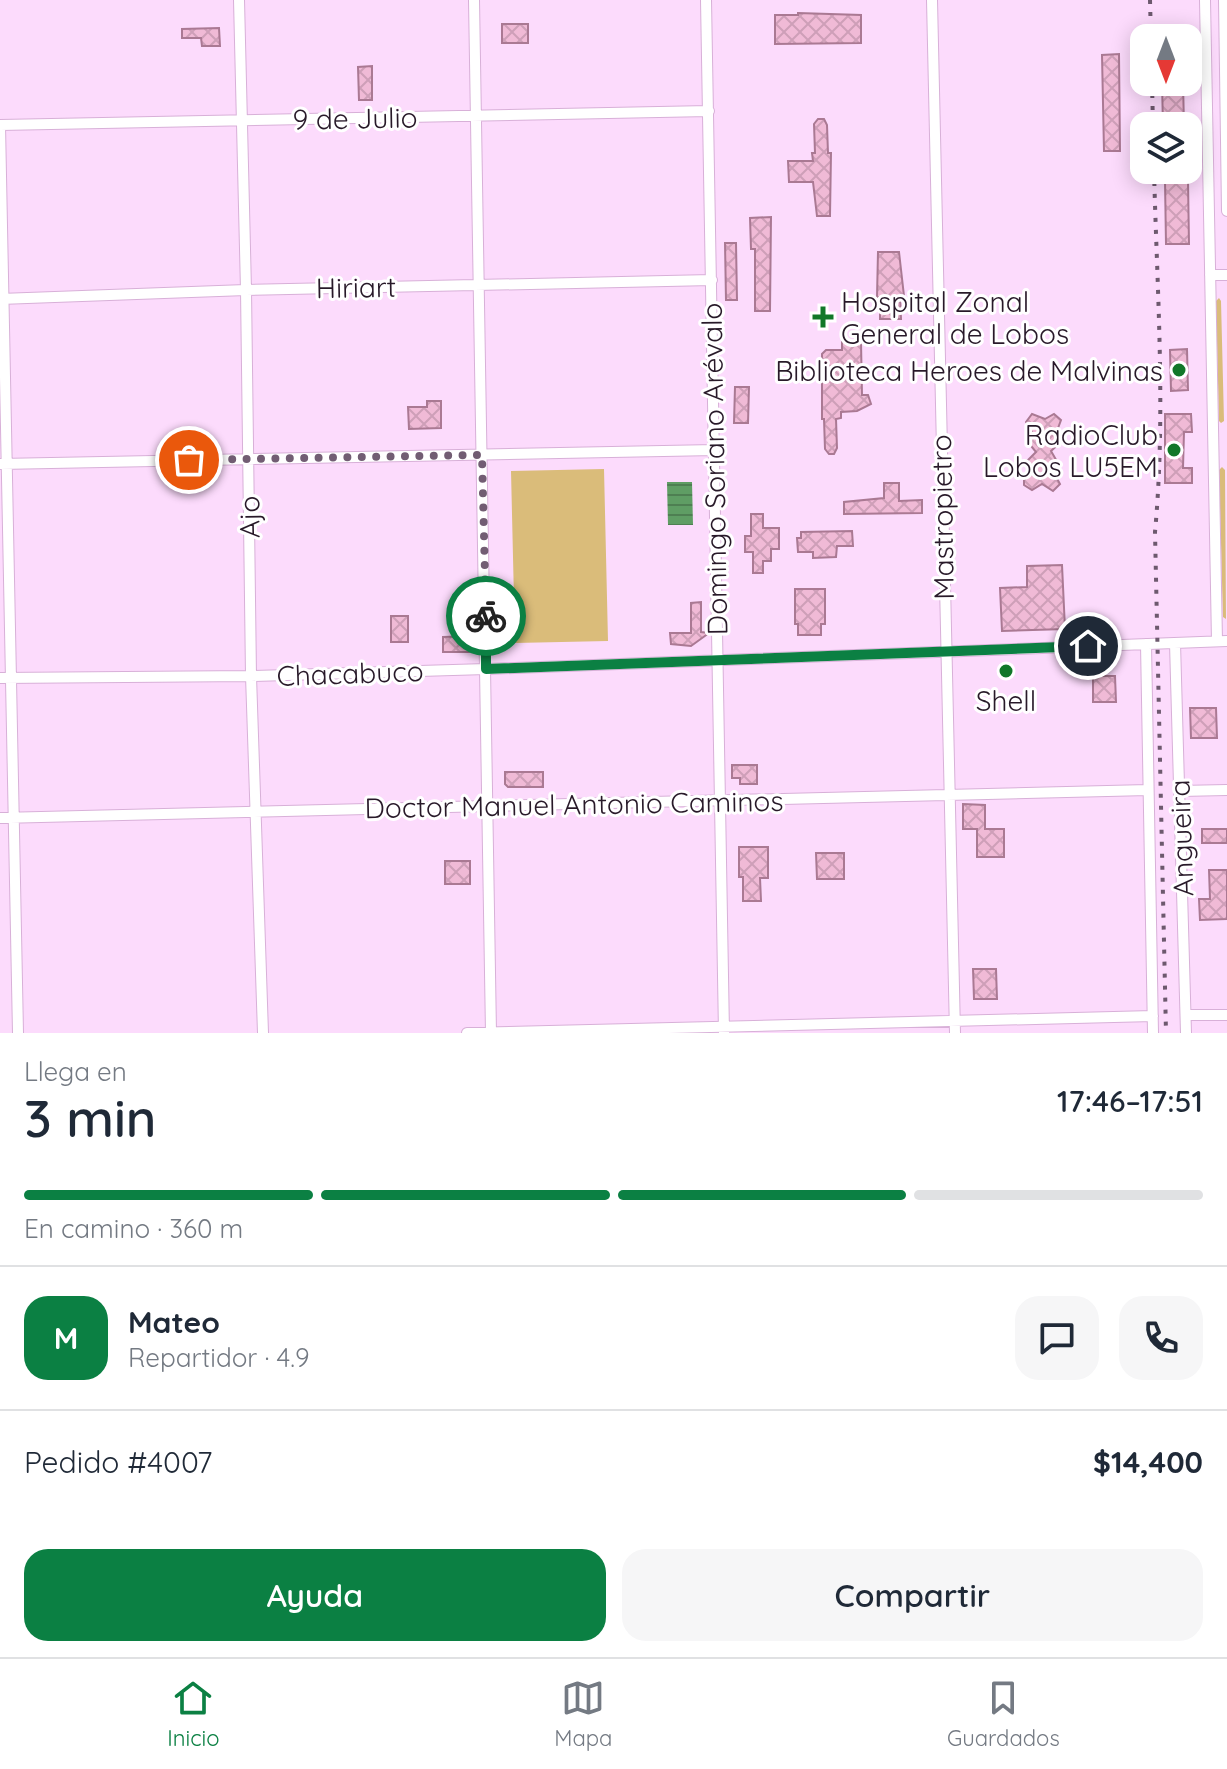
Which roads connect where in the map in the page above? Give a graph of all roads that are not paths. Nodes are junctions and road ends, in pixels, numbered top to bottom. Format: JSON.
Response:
{"nodes":[{"id":1,"x":239,"y":0,"type":"edge"},
{"id":2,"x":474,"y":0,"type":"edge"},
{"id":3,"x":706,"y":0,"type":"edge"},
{"id":4,"x":932,"y":0,"type":"edge"},
{"id":5,"x":1205,"y":0,"type":"edge"},
{"id":6,"x":1224,"y":0,"type":"edge"},
{"id":7,"x":1206,"y":57,"type":"junction"},
{"id":8,"x":1225,"y":57,"type":"edge"},
{"id":9,"x":1226,"y":104,"type":"edge"},
{"id":10,"x":709,"y":111,"type":"junction"},
{"id":11,"x":475,"y":115,"type":"junction"},
{"id":12,"x":242,"y":120,"type":"junction"},
{"id":13,"x":0,"y":125,"type":"edge"},
{"id":14,"x":1226,"y":145,"type":"edge"},
{"id":15,"x":1208,"y":146,"type":"junction"},
{"id":16,"x":1227,"y":211,"type":"edge"},
{"id":17,"x":1210,"y":275,"type":"junction"},
{"id":18,"x":1227,"y":275,"type":"edge"},
{"id":19,"x":712,"y":280,"type":"junction"},
{"id":20,"x":478,"y":285,"type":"junction"},
{"id":21,"x":246,"y":290,"type":"junction"},
{"id":22,"x":2,"y":298,"type":"edge"},
{"id":23,"x":1213,"y":448,"type":"junction"},
{"id":24,"x":1227,"y":448,"type":"edge"},
{"id":25,"x":715,"y":450,"type":"junction"},
{"id":26,"x":482,"y":455,"type":"junction"},
{"id":27,"x":249,"y":458,"type":"junction"},
{"id":28,"x":4,"y":464,"type":"edge"},
{"id":29,"x":1222,"y":641,"type":"edge"},
{"id":30,"x":1175,"y":643,"type":"junction"},
{"id":31,"x":1146,"y":644,"type":"junction"},
{"id":32,"x":945,"y":653,"type":"junction"},
{"id":33,"x":716,"y":661,"type":"junction"},
{"id":34,"x":486,"y":669,"type":"junction"},
{"id":35,"x":251,"y":676,"type":"junction"},
{"id":36,"x":6,"y":678,"type":"edge"},
{"id":37,"x":1148,"y":790,"type":"junction"},
{"id":38,"x":1227,"y":790,"type":"edge"},
{"id":39,"x":1180,"y":791,"type":"junction"},
{"id":40,"x":951,"y":795,"type":"junction"},
{"id":41,"x":719,"y":800,"type":"junction"},
{"id":42,"x":489,"y":804,"type":"junction"},
{"id":43,"x":255,"y":812,"type":"junction"},
{"id":44,"x":15,"y":817,"type":"junction"},
{"id":45,"x":0,"y":818,"type":"edge"},
{"id":46,"x":1186,"y":1015,"type":"junction"},
{"id":47,"x":1227,"y":1015,"type":"edge"},
{"id":48,"x":1153,"y":1016,"type":"junction"},
{"id":49,"x":955,"y":1027,"type":"edge"},
{"id":50,"x":724,"y":1030,"type":"edge"},
{"id":51,"x":18,"y":1033,"type":"edge"},
{"id":52,"x":263,"y":1033,"type":"edge"},
{"id":53,"x":467,"y":1033,"type":"edge"},
{"id":54,"x":491,"y":1033,"type":"edge"},
{"id":55,"x":1153,"y":1033,"type":"edge"},
{"id":56,"x":1186,"y":1033,"type":"edge"}],
"edges":[{"from":1,"to":12,"type":"street","name":"Ajo"},
{"from":2,"to":11,"type":"street"},
{"from":3,"to":10,"type":"street","name":"Domingo Soriano Arévalo"},
{"from":4,"to":32,"type":"street","name":"Mastropietro"},
{"from":5,"to":7,"type":"street"},
{"from":6,"to":8,"type":"street"},
{"from":7,"to":8,"type":"street"},
{"from":7,"to":15,"type":"street"},
{"from":8,"to":9,"type":"street"},
{"from":9,"to":14,"type":"street"},
{"from":10,"to":11,"type":"street","name":"9 de Julio"},
{"from":10,"to":19,"type":"street","name":"Domingo Soriano Arévalo"},
{"from":11,"to":12,"type":"street","name":"9 de Julio"},
{"from":11,"to":20,"type":"street"},
{"from":12,"to":13,"type":"street","name":"9 de Julio"},
{"from":12,"to":21,"type":"street","name":"Ajo"},
{"from":13,"to":22,"type":"street"},
{"from":14,"to":15,"type":"street"},
{"from":14,"to":16,"type":"street"},
{"from":15,"to":17,"type":"street"},
{"from":17,"to":18,"type":"street"},
{"from":17,"to":23,"type":"street"},
{"from":19,"to":20,"type":"street","name":"Hiriart"},
{"from":19,"to":25,"type":"street","name":"Domingo Soriano Arévalo"},
{"from":20,"to":21,"type":"street","name":"Hiriart"},
{"from":20,"to":26,"type":"street"},
{"from":21,"to":22,"type":"street","name":"Hiriart"},
{"from":21,"to":27,"type":"street","name":"Ajo"},
{"from":22,"to":28,"type":"street"},
{"from":23,"to":24,"type":"street"},
{"from":23,"to":29,"type":"street"},
{"from":25,"to":26,"type":"street"},
{"from":25,"to":33,"type":"street","name":"Domingo Soriano Arévalo"},
{"from":26,"to":27,"type":"street"},
{"from":26,"to":34,"type":"street"},
{"from":27,"to":28,"type":"street"},
{"from":27,"to":35,"type":"street","name":"Ajo"},
{"from":28,"to":36,"type":"street"},
{"from":29,"to":30,"type":"street","name":"Chacabuco"},
{"from":30,"to":31,"type":"street","name":"Chacabuco"},
{"from":30,"to":39,"type":"street","name":"Angueira"},
{"from":31,"to":32,"type":"street","name":"Chacabuco"},
{"from":31,"to":37,"type":"street","name":"Angueira"},
{"from":32,"to":33,"type":"street","name":"Chacabuco"},
{"from":32,"to":40,"type":"street","name":"Mastropietro"},
{"from":33,"to":34,"type":"street","name":"Chacabuco"},
{"from":33,"to":41,"type":"street","name":"Domingo Soriano Arévalo"},
{"from":34,"to":35,"type":"street","name":"Chacabuco"},
{"from":34,"to":42,"type":"street"},
{"from":35,"to":36,"type":"street","name":"Chacabuco"},
{"from":35,"to":43,"type":"street","name":"Ajo"},
{"from":36,"to":44,"type":"street"},
{"from":37,"to":40,"type":"street","name":"Doctor Manuel Antonio Caminos"},
{"from":37,"to":48,"type":"street","name":"Angueira"},
{"from":38,"to":39,"type":"street"},
{"from":39,"to":46,"type":"street","name":"Angueira"},
{"from":40,"to":41,"type":"street","name":"Doctor Manuel Antonio Caminos"},
{"from":40,"to":49,"type":"street","name":"Mastropietro"},
{"from":41,"to":42,"type":"street","name":"Doctor Manuel Antonio Caminos"},
{"from":41,"to":50,"type":"street","name":"Domingo Soriano Arévalo"},
{"from":42,"to":43,"type":"street","name":"Doctor Manuel Antonio Caminos"},
{"from":42,"to":54,"type":"street"},
{"from":43,"to":44,"type":"street","name":"Doctor Manuel Antonio Caminos"},
{"from":43,"to":52,"type":"street","name":"Ajo"},
{"from":44,"to":45,"type":"street","name":"Doctor Manuel Antonio Caminos"},
{"from":44,"to":51,"type":"street"},
{"from":46,"to":47,"type":"street"},
{"from":46,"to":56,"type":"street","name":"Angueira"},
{"from":48,"to":49,"type":"street"},
{"from":48,"to":55,"type":"street","name":"Angueira"},
{"from":49,"to":50,"type":"street"},
{"from":50,"to":54,"type":"street"},
{"from":53,"to":54,"type":"street"}]}
